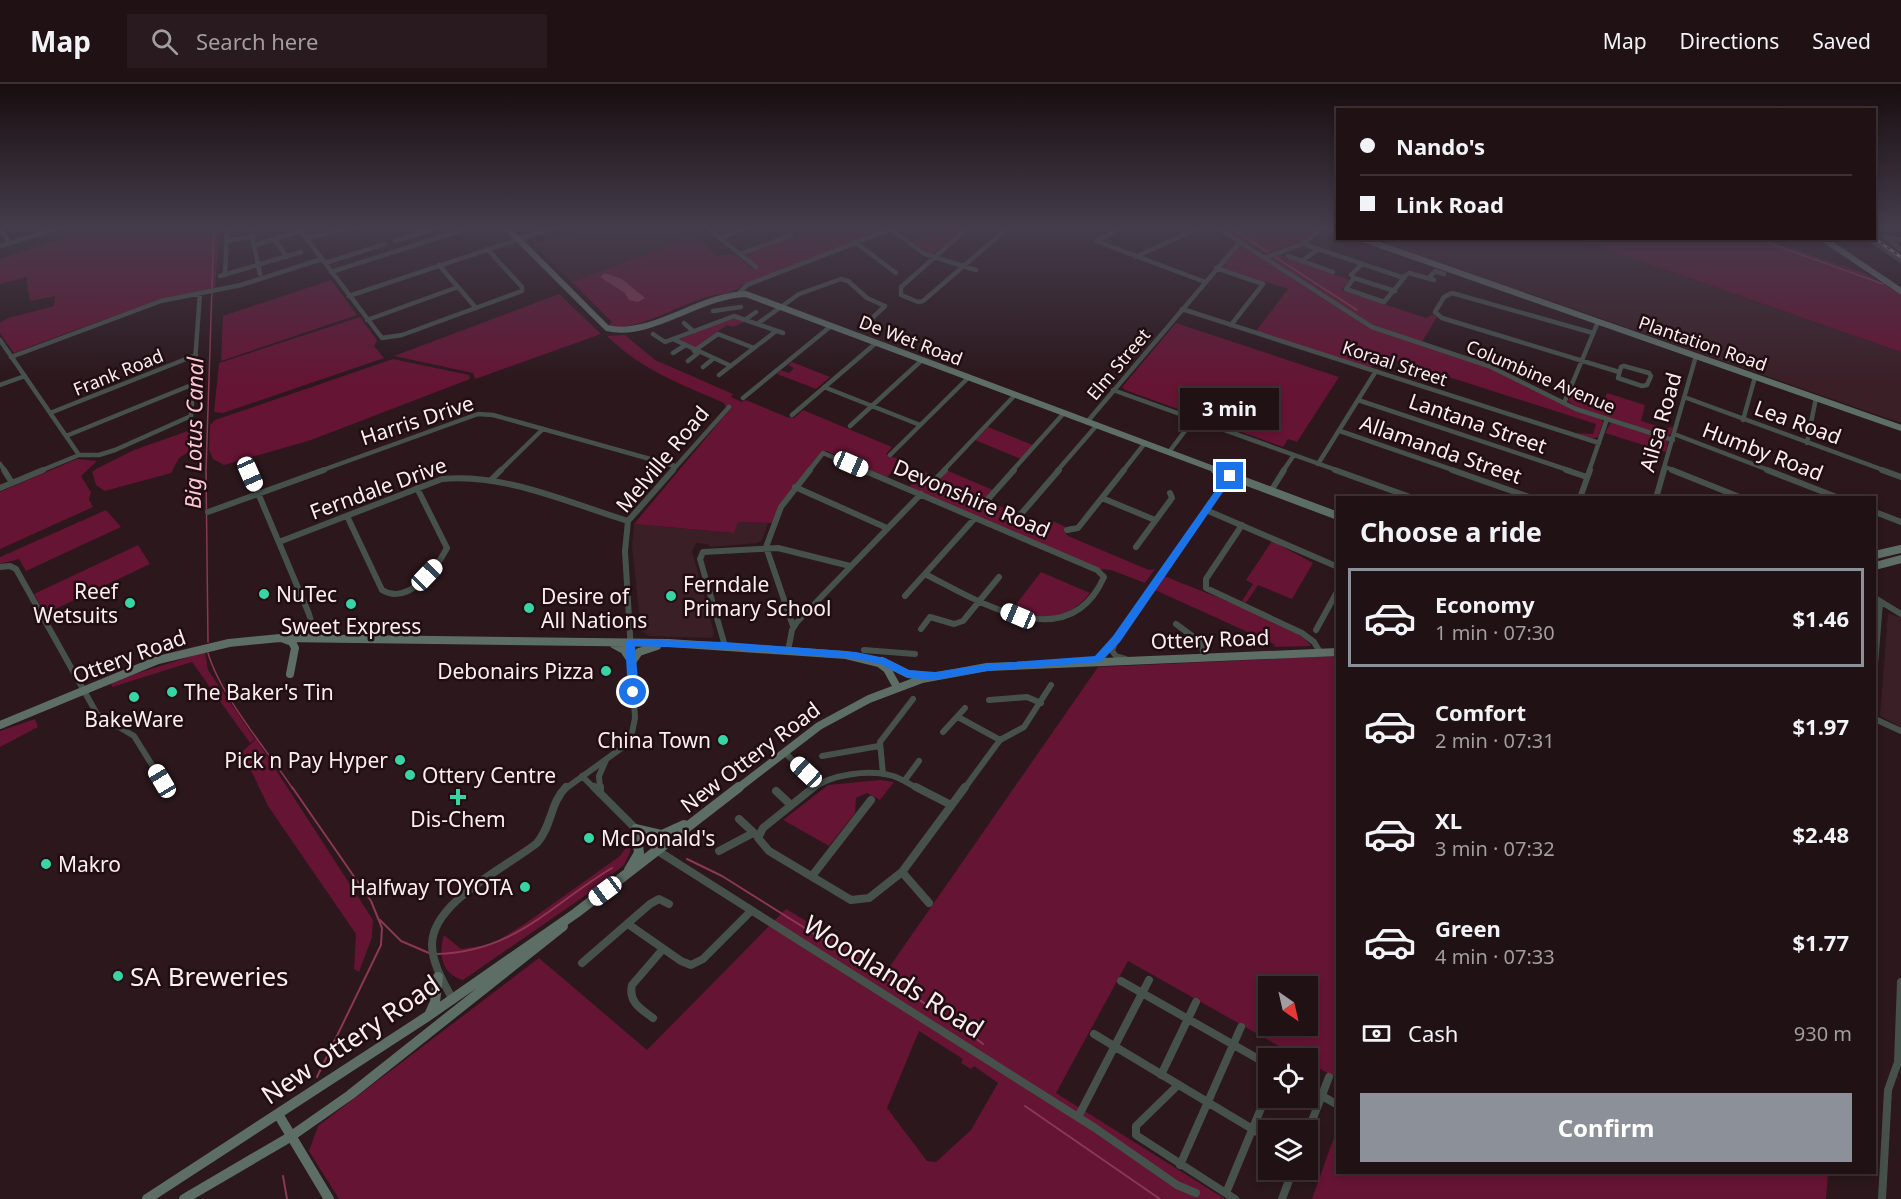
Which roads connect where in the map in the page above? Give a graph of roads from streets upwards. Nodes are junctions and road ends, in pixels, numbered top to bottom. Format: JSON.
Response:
{"nodes":[{"id":1,"x":265,"y":278,"type":"edge"},
{"id":2,"x":336,"y":278,"type":"edge"},
{"id":3,"x":401,"y":278,"type":"edge"},
{"id":4,"x":450,"y":278,"type":"edge"},
{"id":5,"x":512,"y":278,"type":"edge"},
{"id":6,"x":557,"y":278,"type":"edge"},
{"id":7,"x":764,"y":278,"type":"edge"},
{"id":8,"x":910,"y":278,"type":"edge"},
{"id":9,"x":949,"y":278,"type":"edge"},
{"id":10,"x":1194,"y":278,"type":"edge"},
{"id":11,"x":1208,"y":278,"type":"edge"},
{"id":12,"x":1245,"y":278,"type":"edge"},
{"id":13,"x":1295,"y":278,"type":"edge"},
{"id":14,"x":1354,"y":278,"type":"joint"},
{"id":15,"x":1403,"y":278,"type":"edge"},
{"id":16,"x":1475,"y":278,"type":"edge"},
{"id":17,"x":1881,"y":278,"type":"edge"},
{"id":18,"x":1205,"y":282,"type":"junction"},
{"id":19,"x":458,"y":287,"type":"junction"},
{"id":20,"x":1395,"y":291,"type":"junction"},
{"id":21,"x":1901,"y":291,"type":"edge"},
{"id":22,"x":200,"y":293,"type":"junction"},
{"id":23,"x":739,"y":293,"type":"junction"},
{"id":24,"x":349,"y":296,"type":"junction"},
{"id":25,"x":780,"y":306,"type":"junction"},
{"id":26,"x":730,"y":307,"type":"junction"},
{"id":27,"x":741,"y":307,"type":"dead end"},
{"id":28,"x":476,"y":308,"type":"junction"},
{"id":29,"x":1182,"y":309,"type":"junction"},
{"id":30,"x":712,"y":311,"type":"dead end"},
{"id":31,"x":756,"y":312,"type":"dead end"},
{"id":32,"x":732,"y":316,"type":"junction"},
{"id":33,"x":746,"y":319,"type":"junction"},
{"id":34,"x":367,"y":320,"type":"junction"},
{"id":35,"x":1598,"y":321,"type":"junction"},
{"id":36,"x":684,"y":323,"type":"dead end"},
{"id":37,"x":867,"y":323,"type":"dead end"},
{"id":38,"x":757,"y":324,"type":"junction"},
{"id":39,"x":1231,"y":325,"type":"junction"},
{"id":40,"x":831,"y":326,"type":"junction"},
{"id":41,"x":693,"y":331,"type":"junction"},
{"id":42,"x":776,"y":331,"type":"junction"},
{"id":43,"x":783,"y":333,"type":"dead end"},
{"id":44,"x":1593,"y":333,"type":"junction"},
{"id":45,"x":653,"y":334,"type":"dead end"},
{"id":46,"x":673,"y":339,"type":"junction"},
{"id":47,"x":0,"y":340,"type":"edge"},
{"id":48,"x":876,"y":343,"type":"junction"},
{"id":49,"x":684,"y":346,"type":"junction"},
{"id":50,"x":754,"y":348,"type":"junction"},
{"id":51,"x":696,"y":352,"type":"junction"},
{"id":52,"x":673,"y":353,"type":"dead end"},
{"id":53,"x":196,"y":355,"type":"junction"},
{"id":54,"x":1696,"y":356,"type":"junction"},
{"id":55,"x":11,"y":357,"type":"junction"},
{"id":56,"x":713,"y":359,"type":"junction"},
{"id":57,"x":922,"y":360,"type":"junction"},
{"id":58,"x":1582,"y":360,"type":"junction"},
{"id":59,"x":688,"y":361,"type":"dead end"},
{"id":60,"x":731,"y":366,"type":"junction"},
{"id":61,"x":703,"y":367,"type":"dead end"},
{"id":62,"x":1376,"y":371,"type":"junction"},
{"id":63,"x":1619,"y":372,"type":"junction"},
{"id":64,"x":719,"y":375,"type":"dead end"},
{"id":65,"x":25,"y":376,"type":"junction"},
{"id":66,"x":1755,"y":376,"type":"junction"},
{"id":67,"x":969,"y":377,"type":"junction"},
{"id":68,"x":194,"y":384,"type":"junction"},
{"id":69,"x":0,"y":385,"type":"edge"},
{"id":70,"x":825,"y":387,"type":"junction"},
{"id":71,"x":1113,"y":390,"type":"junction"},
{"id":72,"x":1016,"y":395,"type":"junction"},
{"id":73,"x":743,"y":398,"type":"dead end"},
{"id":74,"x":1684,"y":398,"type":"junction"},
{"id":75,"x":1816,"y":398,"type":"junction"},
{"id":76,"x":1358,"y":400,"type":"junction"},
{"id":77,"x":1564,"y":403,"type":"junction"},
{"id":78,"x":871,"y":406,"type":"junction"},
{"id":79,"x":729,"y":407,"type":"dead end"},
{"id":80,"x":50,"y":413,"type":"junction"},
{"id":81,"x":1064,"y":413,"type":"junction"},
{"id":82,"x":792,"y":416,"type":"dead end"},
{"id":83,"x":1194,"y":419,"type":"junction"},
{"id":84,"x":1607,"y":419,"type":"junction"},
{"id":85,"x":1743,"y":420,"type":"junction"},
{"id":86,"x":1087,"y":422,"type":"junction"},
{"id":87,"x":920,"y":425,"type":"junction"},
{"id":88,"x":850,"y":426,"type":"dead end"},
{"id":89,"x":1097,"y":426,"type":"junction"},
{"id":90,"x":1901,"y":428,"type":"edge"},
{"id":91,"x":543,"y":429,"type":"junction"},
{"id":92,"x":1340,"y":431,"type":"junction"},
{"id":93,"x":66,"y":436,"type":"junction"},
{"id":94,"x":1673,"y":437,"type":"junction"},
{"id":95,"x":1599,"y":443,"type":"junction"},
{"id":96,"x":1807,"y":443,"type":"junction"},
{"id":97,"x":1145,"y":444,"type":"junction"},
{"id":98,"x":1169,"y":452,"type":"junction"},
{"id":99,"x":79,"y":455,"type":"junction"},
{"id":100,"x":890,"y":455,"type":"dead end"},
{"id":101,"x":1294,"y":455,"type":"junction"},
{"id":102,"x":0,"y":464,"type":"edge"},
{"id":103,"x":1318,"y":464,"type":"junction"},
{"id":104,"x":675,"y":466,"type":"junction"},
{"id":105,"x":1665,"y":467,"type":"junction"},
{"id":106,"x":250,"y":474,"type":"dead end"},
{"id":107,"x":1230,"y":476,"type":"junction"},
{"id":108,"x":938,"y":477,"type":"dead end"},
{"id":109,"x":1587,"y":477,"type":"junction"},
{"id":110,"x":1901,"y":477,"type":"edge"},
{"id":111,"x":491,"y":480,"type":"junction"},
{"id":112,"x":12,"y":483,"type":"junction"},
{"id":113,"x":795,"y":487,"type":"junction"},
{"id":114,"x":0,"y":488,"type":"edge"},
{"id":115,"x":417,"y":488,"type":"junction"},
{"id":116,"x":1271,"y":491,"type":"junction"},
{"id":117,"x":1170,"y":493,"type":"dead end"},
{"id":118,"x":258,"y":494,"type":"junction"},
{"id":119,"x":921,"y":494,"type":"junction"},
{"id":120,"x":1407,"y":496,"type":"edge"},
{"id":121,"x":1526,"y":496,"type":"edge"},
{"id":122,"x":1581,"y":496,"type":"edge"},
{"id":123,"x":1657,"y":496,"type":"edge"},
{"id":124,"x":1737,"y":496,"type":"edge"},
{"id":125,"x":1834,"y":496,"type":"edge"},
{"id":126,"x":989,"y":498,"type":"dead end"},
{"id":127,"x":1102,"y":498,"type":"junction"},
{"id":128,"x":1206,"y":510,"type":"junction"},
{"id":129,"x":208,"y":512,"type":"dead end"},
{"id":130,"x":1876,"y":512,"type":"edge"},
{"id":131,"x":1021,"y":514,"type":"dead end"},
{"id":132,"x":1336,"y":515,"type":"edge"},
{"id":133,"x":347,"y":516,"type":"junction"},
{"id":134,"x":975,"y":518,"type":"junction"},
{"id":135,"x":1155,"y":520,"type":"junction"},
{"id":136,"x":628,"y":521,"type":"junction"},
{"id":137,"x":1901,"y":522,"type":"edge"},
{"id":138,"x":1242,"y":525,"type":"junction"},
{"id":139,"x":887,"y":528,"type":"junction"},
{"id":140,"x":1067,"y":530,"type":"dead end"},
{"id":141,"x":279,"y":542,"type":"junction"},
{"id":142,"x":766,"y":547,"type":"junction"},
{"id":143,"x":1136,"y":547,"type":"dead end"},
{"id":144,"x":1901,"y":549,"type":"edge"},
{"id":145,"x":1876,"y":554,"type":"edge"},
{"id":146,"x":1901,"y":559,"type":"edge"},
{"id":147,"x":850,"y":566,"type":"junction"},
{"id":148,"x":1336,"y":566,"type":"edge"},
{"id":149,"x":1876,"y":566,"type":"edge"},
{"id":150,"x":0,"y":567,"type":"edge"},
{"id":151,"x":925,"y":574,"type":"junction"},
{"id":152,"x":999,"y":577,"type":"dead end"},
{"id":153,"x":1336,"y":594,"type":"edge"},
{"id":154,"x":905,"y":596,"type":"dead end"},
{"id":155,"x":980,"y":600,"type":"junction"},
{"id":156,"x":1878,"y":601,"type":"edge"},
{"id":157,"x":1901,"y":614,"type":"edge"},
{"id":158,"x":1176,"y":624,"type":"dead end"},
{"id":159,"x":793,"y":626,"type":"junction"},
{"id":160,"x":921,"y":629,"type":"dead end"},
{"id":161,"x":1316,"y":630,"type":"dead end"},
{"id":162,"x":280,"y":638,"type":"junction"},
{"id":163,"x":310,"y":638,"type":"junction"},
{"id":164,"x":1117,"y":639,"type":"junction"},
{"id":165,"x":629,"y":642,"type":"junction"},
{"id":166,"x":610,"y":643,"type":"junction"},
{"id":167,"x":669,"y":643,"type":"junction"},
{"id":168,"x":1876,"y":643,"type":"edge"},
{"id":169,"x":725,"y":645,"type":"junction"},
{"id":170,"x":864,"y":650,"type":"dead end"},
{"id":171,"x":884,"y":650,"type":"junction"},
{"id":172,"x":788,"y":651,"type":"junction"},
{"id":173,"x":1112,"y":651,"type":"junction"},
{"id":174,"x":1320,"y":652,"type":"junction"},
{"id":175,"x":1336,"y":652,"type":"edge"},
{"id":176,"x":915,"y":654,"type":"dead end"},
{"id":177,"x":1206,"y":658,"type":"junction"},
{"id":178,"x":1165,"y":659,"type":"junction"},
{"id":179,"x":875,"y":660,"type":"junction"},
{"id":180,"x":632,"y":662,"type":"junction"},
{"id":181,"x":1109,"y":662,"type":"junction"},
{"id":182,"x":1041,"y":665,"type":"junction"},
{"id":183,"x":290,"y":674,"type":"dead end"},
{"id":184,"x":935,"y":676,"type":"junction"},
{"id":185,"x":1051,"y":685,"type":"dead end"},
{"id":186,"x":897,"y":687,"type":"junction"},
{"id":187,"x":84,"y":690,"type":"junction"},
{"id":188,"x":913,"y":699,"type":"dead end"},
{"id":189,"x":989,"y":700,"type":"dead end"},
{"id":190,"x":1041,"y":702,"type":"junction"},
{"id":191,"x":965,"y":708,"type":"dead end"},
{"id":192,"x":958,"y":717,"type":"junction"},
{"id":193,"x":1876,"y":719,"type":"edge"},
{"id":194,"x":0,"y":725,"type":"edge"},
{"id":195,"x":1901,"y":731,"type":"edge"},
{"id":196,"x":943,"y":732,"type":"dead end"},
{"id":197,"x":1000,"y":740,"type":"junction"},
{"id":198,"x":879,"y":746,"type":"junction"},
{"id":199,"x":784,"y":752,"type":"junction"},
{"id":200,"x":822,"y":756,"type":"dead end"},
{"id":201,"x":608,"y":757,"type":"junction"},
{"id":202,"x":919,"y":761,"type":"dead end"},
{"id":203,"x":883,"y":774,"type":"junction"},
{"id":204,"x":582,"y":776,"type":"junction"},
{"id":205,"x":905,"y":780,"type":"junction"},
{"id":206,"x":162,"y":781,"type":"dead end"},
{"id":207,"x":818,"y":783,"type":"junction"},
{"id":208,"x":776,"y":790,"type":"dead end"},
{"id":209,"x":600,"y":794,"type":"junction"},
{"id":210,"x":871,"y":800,"type":"dead end"},
{"id":211,"x":791,"y":805,"type":"junction"},
{"id":212,"x":951,"y":805,"type":"junction"},
{"id":213,"x":716,"y":807,"type":"junction"},
{"id":214,"x":739,"y":819,"type":"dead end"},
{"id":215,"x":636,"y":829,"type":"junction"},
{"id":216,"x":756,"y":834,"type":"junction"},
{"id":217,"x":658,"y":851,"type":"junction"},
{"id":218,"x":719,"y":851,"type":"dead end"},
{"id":219,"x":902,"y":872,"type":"junction"},
{"id":220,"x":812,"y":876,"type":"junction"},
{"id":221,"x":622,"y":879,"type":"junction"},
{"id":222,"x":929,"y":903,"type":"dead end"},
{"id":223,"x":669,"y":904,"type":"dead end"},
{"id":224,"x":751,"y":911,"type":"junction"},
{"id":225,"x":628,"y":924,"type":"junction"},
{"id":226,"x":663,"y":949,"type":"junction"},
{"id":227,"x":582,"y":963,"type":"dead end"},
{"id":228,"x":438,"y":977,"type":"junction"},
{"id":229,"x":1149,"y":980,"type":"dead end"},
{"id":230,"x":1121,"y":981,"type":"dead end"},
{"id":231,"x":1901,"y":982,"type":"edge"},
{"id":232,"x":1142,"y":993,"type":"junction"},
{"id":233,"x":1196,"y":1002,"type":"dead end"},
{"id":234,"x":455,"y":1003,"type":"junction"},
{"id":235,"x":428,"y":1016,"type":"junction"},
{"id":236,"x":653,"y":1018,"type":"dead end"},
{"id":237,"x":1188,"y":1019,"type":"junction"},
{"id":238,"x":1241,"y":1028,"type":"dead end"},
{"id":239,"x":1094,"y":1034,"type":"dead end"},
{"id":240,"x":1233,"y":1045,"type":"junction"},
{"id":241,"x":1114,"y":1047,"type":"junction"},
{"id":242,"x":1258,"y":1059,"type":"edge"},
{"id":243,"x":1161,"y":1075,"type":"junction"},
{"id":244,"x":1329,"y":1077,"type":"dead end"},
{"id":245,"x":1178,"y":1084,"type":"junction"},
{"id":246,"x":1318,"y":1093,"type":"edge"},
{"id":247,"x":1322,"y":1095,"type":"junction"},
{"id":248,"x":1208,"y":1103,"type":"junction"},
{"id":249,"x":1336,"y":1104,"type":"edge"},
{"id":250,"x":1261,"y":1108,"type":"edge"},
{"id":251,"x":278,"y":1114,"type":"junction"},
{"id":252,"x":1078,"y":1117,"type":"junction"},
{"id":253,"x":1312,"y":1120,"type":"edge"},
{"id":254,"x":1252,"y":1129,"type":"junction"},
{"id":255,"x":1258,"y":1133,"type":"edge"},
{"id":256,"x":290,"y":1137,"type":"junction"},
{"id":257,"x":1180,"y":1165,"type":"junction"},
{"id":258,"x":1289,"y":1180,"type":"edge"},
{"id":259,"x":1196,"y":1193,"type":"dead end"},
{"id":260,"x":1226,"y":1193,"type":"junction"},
{"id":261,"x":147,"y":1199,"type":"edge"},
{"id":262,"x":184,"y":1199,"type":"edge"},
{"id":263,"x":329,"y":1199,"type":"edge"},
{"id":264,"x":1235,"y":1199,"type":"edge"},
{"id":265,"x":1282,"y":1199,"type":"edge"},
{"id":266,"x":1882,"y":1199,"type":"edge"}],
"edges":[{"from":1,"to":22,"type":"street"},
{"from":2,"to":24,"type":"street"},
{"from":3,"to":24,"type":"street"},
{"from":4,"to":19,"type":"street"},
{"from":5,"to":28,"type":"street"},
{"from":6,"to":23,"type":"street","name":"De Wet Road"},
{"from":7,"to":23,"type":"street"},
{"from":8,"to":9,"type":"street"},
{"from":10,"to":18,"type":"street"},
{"from":11,"to":18,"type":"street","name":"Elm Street"},
{"from":12,"to":39,"type":"street"},
{"from":13,"to":77,"type":"street","name":"Columbine Avenue"},
{"from":14,"to":20,"type":"street"},
{"from":14,"to":20,"type":"street"},
{"from":15,"to":20,"type":"street"},
{"from":16,"to":35,"type":"street","name":"Plantation Road"},
{"from":17,"to":21,"type":"street"},
{"from":18,"to":29,"type":"street","name":"Elm Street"},
{"from":19,"to":28,"type":"street"},
{"from":19,"to":34,"type":"street"},
{"from":22,"to":53,"type":"street"},
{"from":22,"to":55,"type":"street"},
{"from":23,"to":25,"type":"street","name":"De Wet Road"},
{"from":24,"to":34,"type":"street"},
{"from":25,"to":37,"type":"street"},
{"from":25,"to":38,"type":"street"},
{"from":25,"to":40,"type":"street","name":"De Wet Road"},
{"from":26,"to":27,"type":"street"},
{"from":26,"to":30,"type":"street"},
{"from":26,"to":32,"type":"street"},
{"from":28,"to":34,"type":"street"},
{"from":29,"to":39,"type":"street","name":"Koraal Street"},
{"from":29,"to":71,"type":"street","name":"Elm Street"},
{"from":31,"to":33,"type":"street"},
{"from":32,"to":33,"type":"street"},
{"from":32,"to":41,"type":"street"},
{"from":33,"to":38,"type":"street"},
{"from":35,"to":44,"type":"street"},
{"from":35,"to":54,"type":"street","name":"Plantation Road"},
{"from":36,"to":41,"type":"street"},
{"from":38,"to":42,"type":"street"},
{"from":39,"to":62,"type":"street","name":"Koraal Street"},
{"from":40,"to":48,"type":"street","name":"De Wet Road"},
{"from":40,"to":73,"type":"street"},
{"from":41,"to":46,"type":"street"},
{"from":42,"to":43,"type":"street"},
{"from":42,"to":50,"type":"street"},
{"from":44,"to":58,"type":"street"},
{"from":44,"to":58,"type":"street"},
{"from":45,"to":46,"type":"street"},
{"from":46,"to":49,"type":"street"},
{"from":47,"to":55,"type":"street"},
{"from":48,"to":57,"type":"street","name":"De Wet Road"},
{"from":48,"to":70,"type":"street"},
{"from":49,"to":51,"type":"street"},
{"from":49,"to":52,"type":"street"},
{"from":50,"to":51,"type":"street"},
{"from":50,"to":60,"type":"street"},
{"from":51,"to":56,"type":"street"},
{"from":51,"to":59,"type":"street"},
{"from":53,"to":68,"type":"street"},
{"from":53,"to":80,"type":"street","name":"Frank Road"},
{"from":54,"to":66,"type":"street","name":"Plantation Road"},
{"from":54,"to":74,"type":"street","name":"Ailsa Road"},
{"from":55,"to":65,"type":"street"},
{"from":56,"to":60,"type":"street"},
{"from":56,"to":61,"type":"street"},
{"from":57,"to":67,"type":"street","name":"De Wet Road"},
{"from":57,"to":78,"type":"street"},
{"from":58,"to":63,"type":"street"},
{"from":58,"to":77,"type":"street"},
{"from":60,"to":64,"type":"street"},
{"from":62,"to":76,"type":"street"},
{"from":62,"to":95,"type":"street","name":"Koraal Street"},
{"from":63,"to":63,"type":"street"},
{"from":65,"to":69,"type":"street"},
{"from":65,"to":80,"type":"street"},
{"from":66,"to":75,"type":"street","name":"Plantation Road"},
{"from":66,"to":85,"type":"street"},
{"from":67,"to":72,"type":"street","name":"De Wet Road"},
{"from":67,"to":87,"type":"street"},
{"from":68,"to":93,"type":"street"},
{"from":68,"to":99,"type":"street"},
{"from":70,"to":78,"type":"street"},
{"from":70,"to":82,"type":"street"},
{"from":71,"to":83,"type":"street"},
{"from":71,"to":86,"type":"street","name":"Elm Street"},
{"from":72,"to":81,"type":"street","name":"De Wet Road"},
{"from":72,"to":108,"type":"street"},
{"from":74,"to":85,"type":"street","name":"Lea Road"},
{"from":74,"to":94,"type":"street","name":"Ailsa Road"},
{"from":75,"to":90,"type":"street","name":"Plantation Road"},
{"from":75,"to":96,"type":"street"},
{"from":76,"to":92,"type":"street"},
{"from":76,"to":109,"type":"street","name":"Lantana Street"},
{"from":77,"to":84,"type":"street","name":"Columbine Avenue"},
{"from":78,"to":87,"type":"street"},
{"from":78,"to":88,"type":"street"},
{"from":79,"to":104,"type":"street","name":"Melville Road"},
{"from":80,"to":93,"type":"street"},
{"from":81,"to":86,"type":"street","name":"De Wet Road"},
{"from":81,"to":126,"type":"street"},
{"from":83,"to":98,"type":"street"},
{"from":83,"to":101,"type":"street"},
{"from":84,"to":94,"type":"street","name":"Columbine Avenue"},
{"from":84,"to":95,"type":"street"},
{"from":85,"to":96,"type":"street","name":"Lea Road"},
{"from":86,"to":89,"type":"street","name":"De Wet Road"},
{"from":87,"to":100,"type":"street"},
{"from":89,"to":97,"type":"street","name":"De Wet Road"},
{"from":89,"to":131,"type":"street"},
{"from":91,"to":104,"type":"street","name":"Harris Drive"},
{"from":91,"to":111,"type":"street"},
{"from":91,"to":118,"type":"street","name":"Harris Drive"},
{"from":92,"to":103,"type":"street"},
{"from":92,"to":121,"type":"street","name":"Allamanda Street"},
{"from":93,"to":99,"type":"street"},
{"from":94,"to":105,"type":"street","name":"Ailsa Road"},
{"from":94,"to":125,"type":"street","name":"Humby Road"},
{"from":95,"to":109,"type":"street"},
{"from":96,"to":110,"type":"street","name":"Lea Road"},
{"from":97,"to":98,"type":"street","name":"De Wet Road"},
{"from":97,"to":127,"type":"street"},
{"from":98,"to":107,"type":"street","name":"De Wet Road"},
{"from":99,"to":112,"type":"street"},
{"from":101,"to":103,"type":"street"},
{"from":101,"to":116,"type":"street"},
{"from":102,"to":112,"type":"street"},
{"from":103,"to":120,"type":"street"},
{"from":104,"to":136,"type":"street","name":"Melville Road"},
{"from":105,"to":123,"type":"street","name":"Ailsa Road"},
{"from":105,"to":124,"type":"street"},
{"from":106,"to":118,"type":"street"},
{"from":107,"to":116,"type":"street","name":"De Wet Road"},
{"from":107,"to":128,"type":"street"},
{"from":109,"to":122,"type":"street"},
{"from":111,"to":115,"type":"street","name":"Ferndale Drive"},
{"from":111,"to":136,"type":"street","name":"Ferndale Drive"},
{"from":112,"to":114,"type":"street"},
{"from":113,"to":119,"type":"street","name":"Devonshire Road"},
{"from":113,"to":139,"type":"street"},
{"from":113,"to":142,"type":"street"},
{"from":115,"to":133,"type":"street","name":"Ferndale Drive"},
{"from":115,"to":133,"type":"street"},
{"from":116,"to":132,"type":"street","name":"De Wet Road"},
{"from":117,"to":135,"type":"street"},
{"from":118,"to":129,"type":"street","name":"Harris Drive"},
{"from":118,"to":141,"type":"street"},
{"from":119,"to":134,"type":"street","name":"Devonshire Road"},
{"from":119,"to":139,"type":"street"},
{"from":127,"to":135,"type":"street"},
{"from":127,"to":140,"type":"street"},
{"from":128,"to":138,"type":"street"},
{"from":128,"to":164,"type":"street"},
{"from":130,"to":137,"type":"street"},
{"from":133,"to":141,"type":"street","name":"Ferndale Drive"},
{"from":134,"to":151,"type":"street"},
{"from":134,"to":155,"type":"street","name":"Devonshire Road"},
{"from":135,"to":143,"type":"street"},
{"from":136,"to":165,"type":"street","name":"Melville Road"},
{"from":138,"to":148,"type":"street"},
{"from":138,"to":174,"type":"street"},
{"from":139,"to":147,"type":"street"},
{"from":141,"to":163,"type":"street"},
{"from":142,"to":147,"type":"street"},
{"from":142,"to":159,"type":"street"},
{"from":142,"to":169,"type":"street"},
{"from":144,"to":145,"type":"street"},
{"from":146,"to":149,"type":"street"},
{"from":147,"to":159,"type":"street"},
{"from":150,"to":187,"type":"street"},
{"from":151,"to":154,"type":"street"},
{"from":151,"to":155,"type":"street"},
{"from":152,"to":155,"type":"street"},
{"from":153,"to":161,"type":"street"},
{"from":155,"to":160,"type":"street"},
{"from":156,"to":157,"type":"street"},
{"from":156,"to":168,"type":"street"},
{"from":158,"to":177,"type":"street"},
{"from":159,"to":172,"type":"street"},
{"from":162,"to":163,"type":"street","name":"Ottery Road"},
{"from":162,"to":183,"type":"street"},
{"from":162,"to":187,"type":"street","name":"Ottery Road"},
{"from":163,"to":166,"type":"street","name":"Ottery Road"},
{"from":164,"to":173,"type":"street"},
{"from":164,"to":182,"type":"street"},
{"from":165,"to":166,"type":"street","name":"Ottery Road"},
{"from":165,"to":167,"type":"street","name":"Ottery Road"},
{"from":165,"to":180,"type":"street"},
{"from":166,"to":180,"type":"street"},
{"from":167,"to":169,"type":"street","name":"Ottery Road"},
{"from":167,"to":180,"type":"street"},
{"from":169,"to":172,"type":"street","name":"Ottery Road"},
{"from":170,"to":171,"type":"street"},
{"from":171,"to":176,"type":"street"},
{"from":171,"to":179,"type":"street"},
{"from":172,"to":179,"type":"street","name":"Ottery Road"},
{"from":173,"to":178,"type":"street"},
{"from":173,"to":181,"type":"street"},
{"from":174,"to":175,"type":"street","name":"Ottery Road"},
{"from":174,"to":177,"type":"street","name":"Ottery Road"},
{"from":177,"to":178,"type":"street","name":"Ottery Road"},
{"from":178,"to":181,"type":"street","name":"Ottery Road"},
{"from":179,"to":184,"type":"street","name":"Ottery Road"},
{"from":179,"to":186,"type":"street"},
{"from":180,"to":201,"type":"street"},
{"from":181,"to":182,"type":"street","name":"Ottery Road"},
{"from":182,"to":184,"type":"street","name":"Ottery Road"},
{"from":184,"to":186,"type":"street","name":"Ottery Road"},
{"from":185,"to":190,"type":"street"},
{"from":186,"to":199,"type":"street","name":"New Ottery Road"},
{"from":187,"to":194,"type":"street","name":"Ottery Road"},
{"from":187,"to":206,"type":"street"},
{"from":188,"to":198,"type":"street"},
{"from":189,"to":190,"type":"street"},
{"from":190,"to":197,"type":"street"},
{"from":191,"to":192,"type":"street"},
{"from":192,"to":196,"type":"street"},
{"from":192,"to":197,"type":"street"},
{"from":193,"to":195,"type":"street"},
{"from":197,"to":212,"type":"street"},
{"from":198,"to":200,"type":"street"},
{"from":198,"to":203,"type":"street"},
{"from":199,"to":207,"type":"street"},
{"from":199,"to":213,"type":"street","name":"New Ottery Road"},
{"from":201,"to":204,"type":"street"},
{"from":201,"to":209,"type":"street"},
{"from":202,"to":205,"type":"street"},
{"from":203,"to":205,"type":"street"},
{"from":203,"to":207,"type":"street"},
{"from":204,"to":209,"type":"street","name":"Woodlands Road"},
{"from":204,"to":228,"type":"street"},
{"from":205,"to":212,"type":"street"},
{"from":207,"to":211,"type":"street"},
{"from":208,"to":211,"type":"street"},
{"from":209,"to":215,"type":"street","name":"Woodlands Road"},
{"from":210,"to":220,"type":"street"},
{"from":211,"to":216,"type":"street"},
{"from":212,"to":219,"type":"street"},
{"from":213,"to":215,"type":"street"},
{"from":213,"to":217,"type":"street","name":"New Ottery Road"},
{"from":214,"to":216,"type":"street"},
{"from":215,"to":217,"type":"street","name":"Woodlands Road"},
{"from":215,"to":221,"type":"street"},
{"from":216,"to":218,"type":"street"},
{"from":216,"to":220,"type":"street"},
{"from":217,"to":221,"type":"street","name":"New Ottery Road"},
{"from":217,"to":224,"type":"street","name":"Woodlands Road"},
{"from":219,"to":220,"type":"street"},
{"from":219,"to":222,"type":"street"},
{"from":221,"to":234,"type":"street","name":"New Ottery Road"},
{"from":223,"to":225,"type":"street"},
{"from":224,"to":226,"type":"street"},
{"from":224,"to":252,"type":"street","name":"Woodlands Road"},
{"from":225,"to":226,"type":"street"},
{"from":225,"to":227,"type":"street"},
{"from":226,"to":236,"type":"street"},
{"from":228,"to":234,"type":"street"},
{"from":228,"to":235,"type":"street"},
{"from":229,"to":232,"type":"street"},
{"from":230,"to":232,"type":"street"},
{"from":231,"to":266,"type":"street"},
{"from":232,"to":237,"type":"street"},
{"from":232,"to":241,"type":"street"},
{"from":233,"to":237,"type":"street"},
{"from":234,"to":235,"type":"street","name":"New Ottery Road"},
{"from":234,"to":256,"type":"street","name":"New Ottery Road"},
{"from":235,"to":251,"type":"street","name":"New Ottery Road"},
{"from":237,"to":240,"type":"street"},
{"from":237,"to":243,"type":"street"},
{"from":238,"to":240,"type":"street"},
{"from":239,"to":241,"type":"street"},
{"from":240,"to":242,"type":"street"},
{"from":240,"to":248,"type":"street"},
{"from":241,"to":243,"type":"street"},
{"from":241,"to":252,"type":"street"},
{"from":243,"to":245,"type":"street"},
{"from":244,"to":247,"type":"street"},
{"from":245,"to":248,"type":"street"},
{"from":245,"to":257,"type":"street"},
{"from":246,"to":247,"type":"street"},
{"from":247,"to":249,"type":"street"},
{"from":247,"to":253,"type":"street"},
{"from":248,"to":254,"type":"street"},
{"from":248,"to":257,"type":"street"},
{"from":250,"to":254,"type":"street"},
{"from":251,"to":256,"type":"street"},
{"from":251,"to":261,"type":"street","name":"New Ottery Road"},
{"from":252,"to":259,"type":"street","name":"Woodlands Road"},
{"from":254,"to":255,"type":"street"},
{"from":254,"to":260,"type":"street"},
{"from":256,"to":262,"type":"street","name":"New Ottery Road"},
{"from":256,"to":263,"type":"street"},
{"from":257,"to":260,"type":"street"},
{"from":258,"to":265,"type":"street"},
{"from":260,"to":264,"type":"street"}]}
